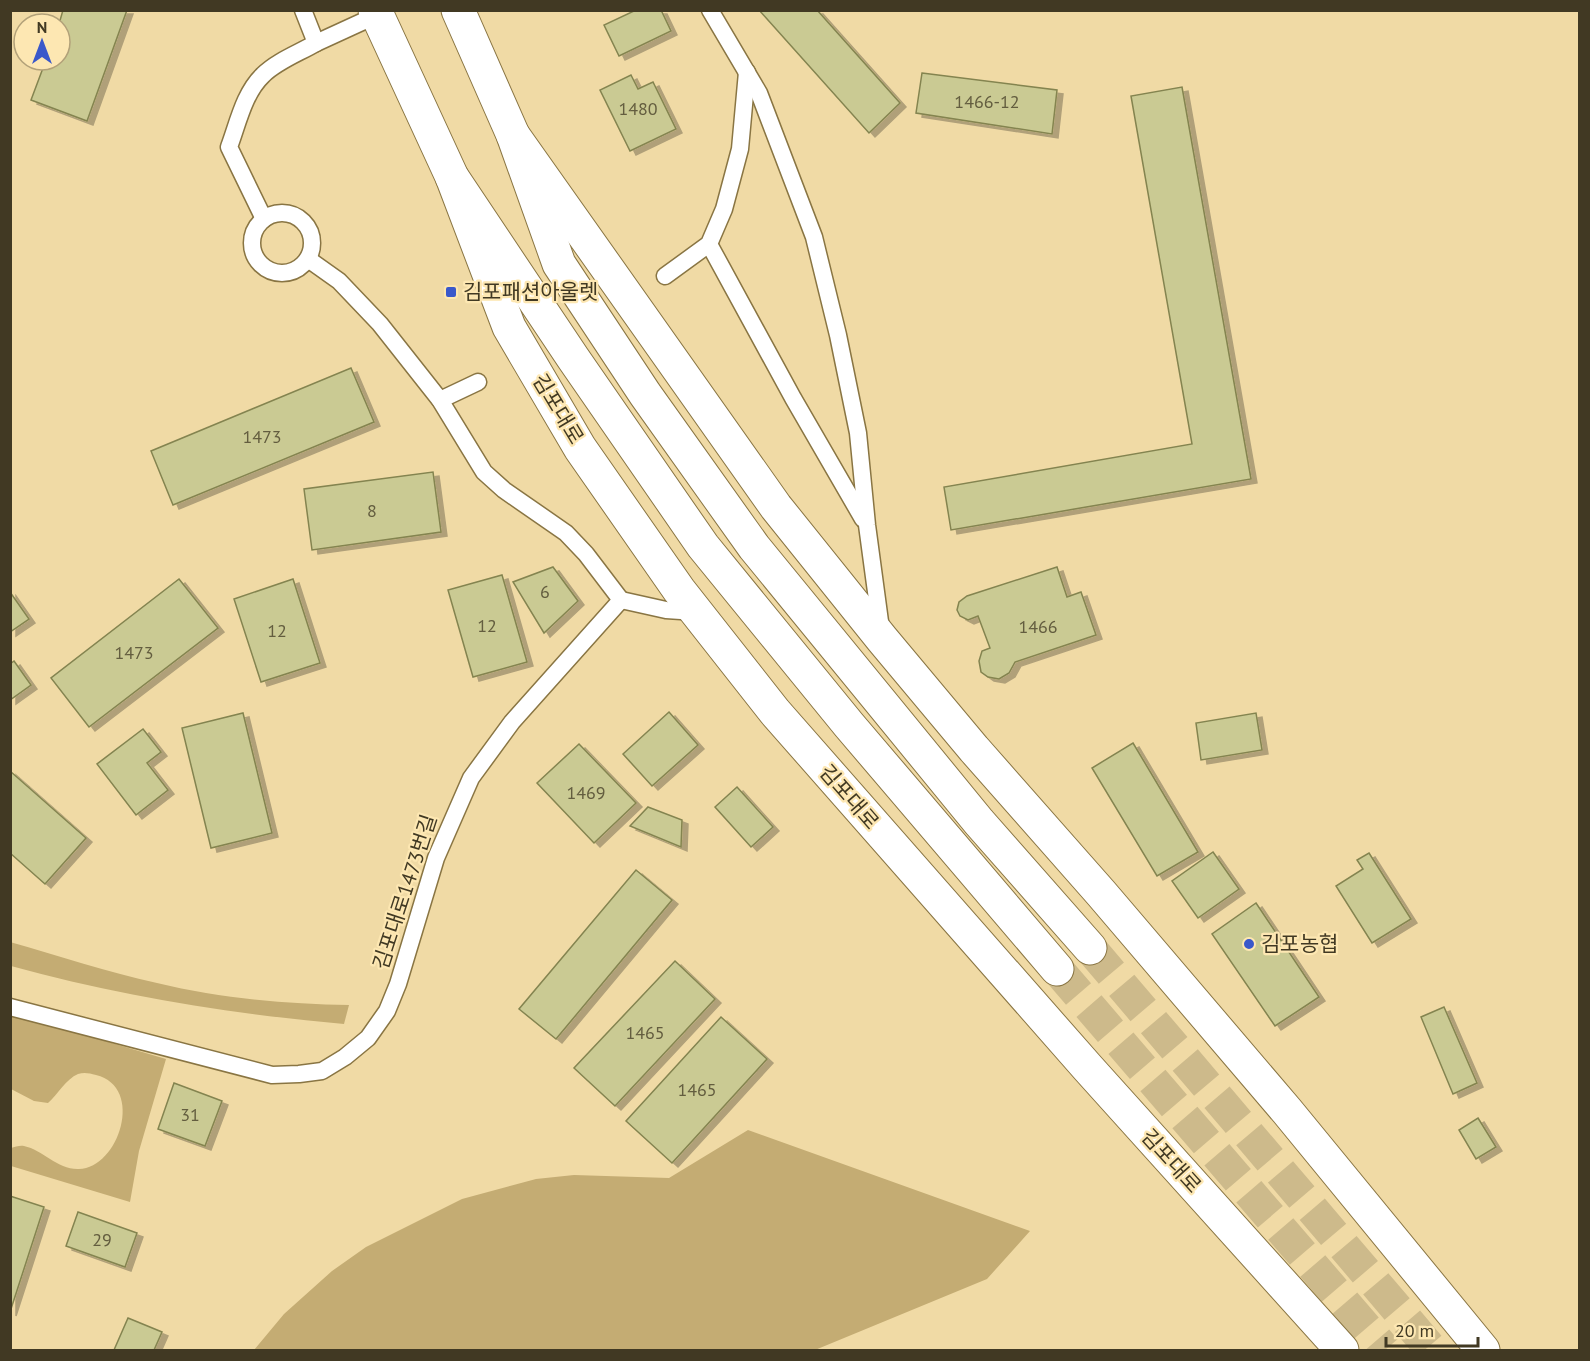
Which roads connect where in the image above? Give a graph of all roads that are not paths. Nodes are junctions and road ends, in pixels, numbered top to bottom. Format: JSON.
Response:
{"nodes":[{"id":1,"x":303,"y":10,"type":"edge"},
{"id":2,"x":458,"y":10,"type":"edge"},
{"id":3,"x":710,"y":10,"type":"edge"},
{"id":4,"x":376,"y":13,"type":"edge"},
{"id":5,"x":316,"y":43,"type":"junction"},
{"id":6,"x":747,"y":72,"type":"junction"},
{"id":7,"x":513,"y":135,"type":"junction"},
{"id":8,"x":452,"y":177,"type":"junction"},
{"id":9,"x":264,"y":219,"type":"junction"},
{"id":10,"x":709,"y":244,"type":"junction"},
{"id":11,"x":308,"y":259,"type":"junction"},
{"id":12,"x":665,"y":276,"type":"dead end"},
{"id":13,"x":477,"y":382,"type":"dead end"},
{"id":14,"x":440,"y":399,"type":"junction"},
{"id":15,"x":867,"y":525,"type":"junction"},
{"id":16,"x":621,"y":600,"type":"junction"},
{"id":17,"x":696,"y":612,"type":"junction"},
{"id":18,"x":882,"y":639,"type":"junction"},
{"id":19,"x":1090,"y":948,"type":"tunnel mouth"},
{"id":20,"x":1058,"y":969,"type":"tunnel mouth"},
{"id":21,"x":10,"y":1007,"type":"edge"},
{"id":22,"x":1342,"y":1350,"type":"edge"},
{"id":23,"x":1483,"y":1350,"type":"edge"}],
"edges":[{"from":1,"to":5,"type":"lane"},
{"from":2,"to":7,"type":"main road"},
{"from":3,"to":6,"type":"lane"},
{"from":4,"to":5,"type":"lane"},
{"from":4,"to":8,"type":"main road","name":"김포대로"},
{"from":5,"to":9,"type":"lane"},
{"from":6,"to":10,"type":"lane"},
{"from":6,"to":15,"type":"lane"},
{"from":7,"to":18,"type":"main road"},
{"from":7,"to":19,"type":"main road"},
{"from":8,"to":17,"type":"main road","name":"김포대로"},
{"from":8,"to":20,"type":"main road","name":"김포대로"},
{"from":9,"to":11,"type":"lane"},
{"from":9,"to":11,"type":"lane"},
{"from":10,"to":12,"type":"lane"},
{"from":10,"to":15,"type":"lane"},
{"from":11,"to":14,"type":"lane"},
{"from":13,"to":14,"type":"lane"},
{"from":14,"to":16,"type":"lane"},
{"from":15,"to":18,"type":"lane"},
{"from":16,"to":17,"type":"lane"},
{"from":16,"to":21,"type":"lane","name":"김포대로1473번길"},
{"from":17,"to":22,"type":"main road","name":"김포대로"},
{"from":18,"to":23,"type":"main road"}]}
